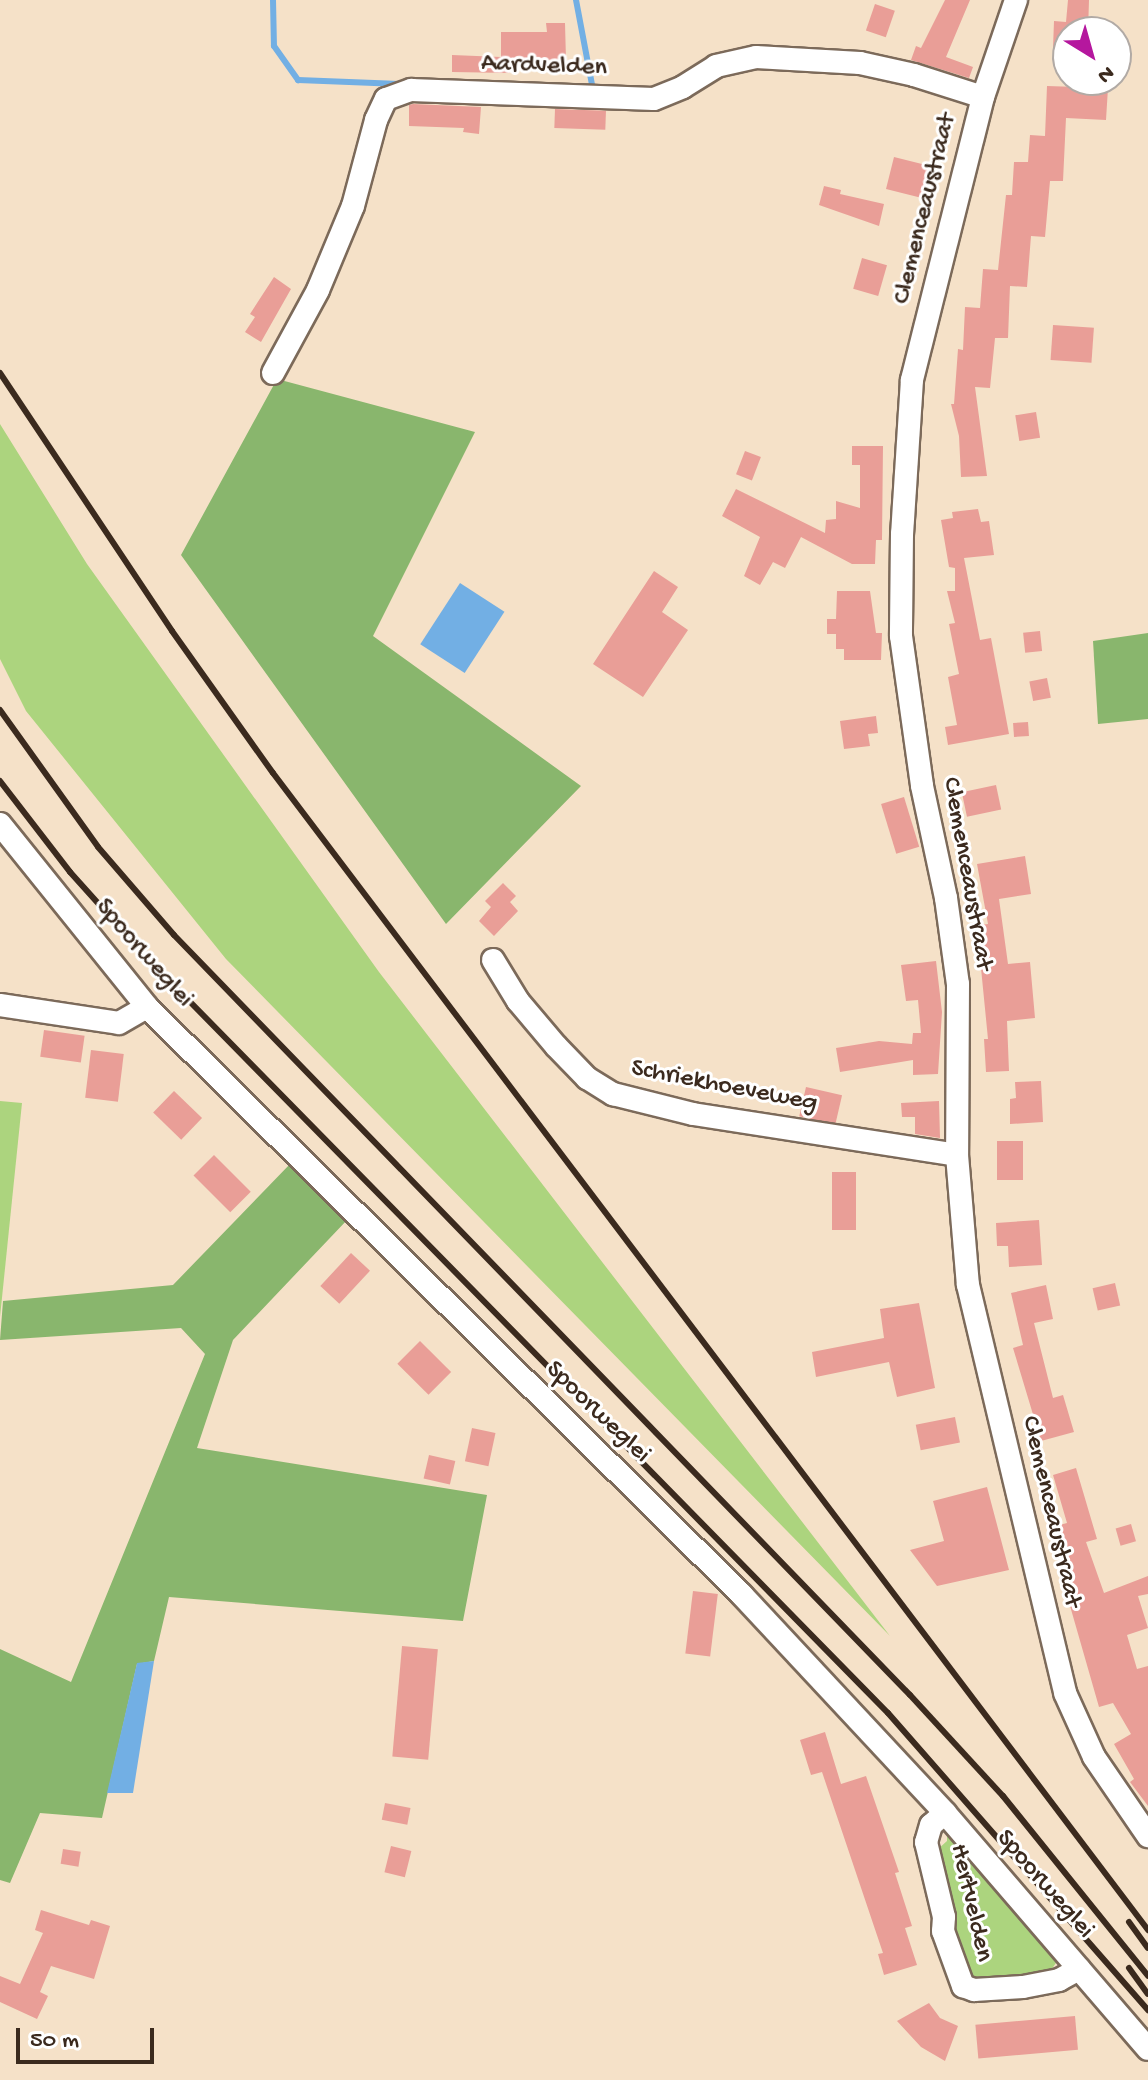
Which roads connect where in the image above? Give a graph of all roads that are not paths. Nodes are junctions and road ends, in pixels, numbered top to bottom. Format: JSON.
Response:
{"nodes":[{"id":1,"x":1016,"y":0,"type":"edge"},
{"id":2,"x":983,"y":97,"type":"junction"},
{"id":3,"x":273,"y":373,"type":"dead end"},
{"id":4,"x":0,"y":824,"type":"edge"},
{"id":5,"x":493,"y":960,"type":"dead end"},
{"id":6,"x":0,"y":1005,"type":"edge"},
{"id":7,"x":147,"y":1007,"type":"junction"},
{"id":8,"x":957,"y":1155,"type":"junction"},
{"id":9,"x":945,"y":1813,"type":"junction"},
{"id":10,"x":1148,"y":1836,"type":"edge"},
{"id":11,"x":1079,"y":1969,"type":"junction"},
{"id":12,"x":1148,"y":2049,"type":"edge"}],
"edges":[{"from":1,"to":2,"type":"street","name":"Clemenceaustraat"},
{"from":2,"to":3,"type":"street","name":"Aardvelden"},
{"from":2,"to":8,"type":"street","name":"Clemenceaustraat"},
{"from":4,"to":7,"type":"street","name":"Spoorweglei"},
{"from":5,"to":8,"type":"street","name":"Schriekhoeveweg"},
{"from":6,"to":7,"type":"street"},
{"from":7,"to":9,"type":"street","name":"Spoorweglei"},
{"from":8,"to":10,"type":"street","name":"Clemenceaustraat"},
{"from":9,"to":11,"type":"street","name":"Spoorweglei"},
{"from":9,"to":11,"type":"street","name":"Hertvelden"},
{"from":11,"to":12,"type":"street","name":"Spoorweglei"}]}
